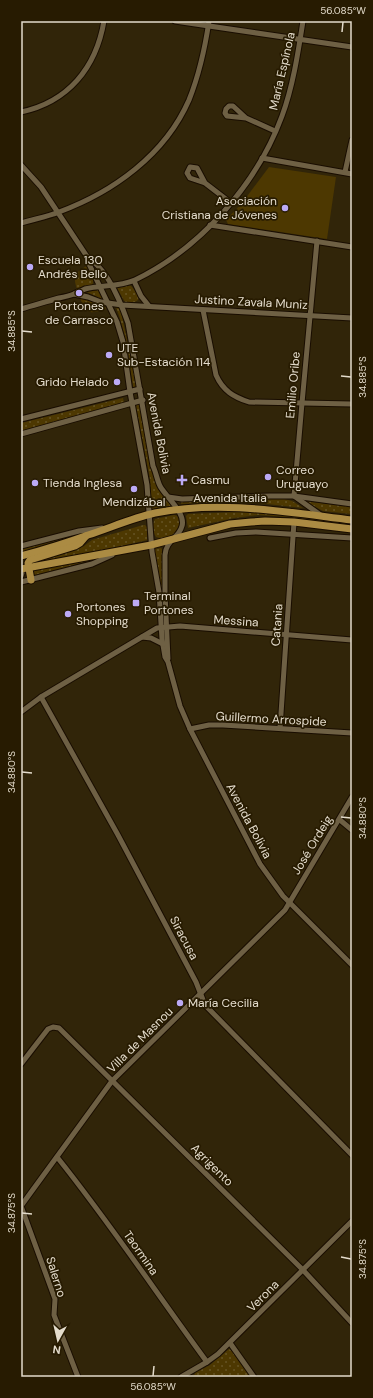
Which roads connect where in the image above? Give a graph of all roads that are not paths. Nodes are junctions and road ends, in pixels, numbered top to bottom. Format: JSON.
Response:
{"nodes":[{"id":1,"x":104,"y":21,"type":"edge"},
{"id":2,"x":175,"y":21,"type":"edge"},
{"id":3,"x":303,"y":21,"type":"edge"},
{"id":4,"x":209,"y":23,"type":"edge"},
{"id":5,"x":300,"y":39,"type":"junction"},
{"id":6,"x":352,"y":47,"type":"edge"},
{"id":7,"x":21,"y":112,"type":"edge"},
{"id":8,"x":246,"y":118,"type":"dead end"},
{"id":9,"x":275,"y":131,"type":"junction"},
{"id":10,"x":352,"y":140,"type":"edge"},
{"id":11,"x":262,"y":158,"type":"junction"},
{"id":12,"x":21,"y":164,"type":"edge"},
{"id":13,"x":345,"y":172,"type":"junction"},
{"id":14,"x":352,"y":174,"type":"edge"},
{"id":15,"x":205,"y":183,"type":"dead end"},
{"id":16,"x":231,"y":203,"type":"junction"},
{"id":17,"x":58,"y":213,"type":"junction"},
{"id":18,"x":21,"y":223,"type":"edge"},
{"id":19,"x":210,"y":225,"type":"junction"},
{"id":20,"x":317,"y":241,"type":"junction"},
{"id":21,"x":352,"y":247,"type":"edge"},
{"id":22,"x":88,"y":258,"type":"junction"},
{"id":23,"x":134,"y":281,"type":"junction"},
{"id":24,"x":112,"y":285,"type":"junction"},
{"id":25,"x":100,"y":288,"type":"junction"},
{"id":26,"x":74,"y":294,"type":"junction"},
{"id":27,"x":109,"y":304,"type":"junction"},
{"id":28,"x":122,"y":305,"type":"junction"},
{"id":29,"x":148,"y":306,"type":"junction"},
{"id":30,"x":21,"y":309,"type":"edge"},
{"id":31,"x":203,"y":310,"type":"junction"},
{"id":32,"x":310,"y":316,"type":"junction"},
{"id":33,"x":352,"y":318,"type":"edge"},
{"id":34,"x":140,"y":389,"type":"junction"},
{"id":35,"x":130,"y":392,"type":"junction"},
{"id":36,"x":142,"y":400,"type":"junction"},
{"id":37,"x":132,"y":403,"type":"junction"},
{"id":38,"x":302,"y":403,"type":"junction"},
{"id":39,"x":352,"y":404,"type":"edge"},
{"id":40,"x":21,"y":419,"type":"edge"},
{"id":41,"x":21,"y":434,"type":"edge"},
{"id":42,"x":294,"y":496,"type":"junction"},
{"id":43,"x":168,"y":497,"type":"junction"},
{"id":44,"x":352,"y":504,"type":"edge"},
{"id":45,"x":178,"y":510,"type":"junction"},
{"id":46,"x":149,"y":515,"type":"junction"},
{"id":47,"x":323,"y":516,"type":"junction"},
{"id":48,"x":352,"y":520,"type":"edge"},
{"id":49,"x":294,"y":522,"type":"junction"},
{"id":50,"x":111,"y":527,"type":"junction"},
{"id":51,"x":352,"y":529,"type":"edge"},
{"id":52,"x":293,"y":534,"type":"junction"},
{"id":53,"x":86,"y":536,"type":"junction"},
{"id":54,"x":210,"y":538,"type":"dead end"},
{"id":55,"x":352,"y":538,"type":"edge"},
{"id":56,"x":171,"y":540,"type":"junction"},
{"id":57,"x":151,"y":545,"type":"junction"},
{"id":58,"x":21,"y":546,"type":"edge"},
{"id":59,"x":118,"y":552,"type":"junction"},
{"id":60,"x":21,"y":556,"type":"edge"},
{"id":61,"x":29,"y":568,"type":"junction"},
{"id":62,"x":21,"y":569,"type":"edge"},
{"id":63,"x":21,"y":576,"type":"edge"},
{"id":64,"x":31,"y":580,"type":"junction"},
{"id":65,"x":21,"y":582,"type":"edge"},
{"id":66,"x":161,"y":627,"type":"junction"},
{"id":67,"x":167,"y":627,"type":"junction"},
{"id":68,"x":287,"y":634,"type":"junction"},
{"id":69,"x":142,"y":637,"type":"junction"},
{"id":70,"x":352,"y":640,"type":"edge"},
{"id":71,"x":163,"y":644,"type":"junction"},
{"id":72,"x":168,"y":662,"type":"junction"},
{"id":73,"x":41,"y":697,"type":"junction"},
{"id":74,"x":21,"y":712,"type":"edge"},
{"id":75,"x":280,"y":728,"type":"junction"},
{"id":76,"x":190,"y":729,"type":"junction"},
{"id":77,"x":352,"y":733,"type":"edge"},
{"id":78,"x":352,"y":797,"type":"edge"},
{"id":79,"x":340,"y":820,"type":"junction"},
{"id":80,"x":352,"y":830,"type":"edge"},
{"id":81,"x":289,"y":903,"type":"junction"},
{"id":82,"x":352,"y":965,"type":"edge"},
{"id":83,"x":200,"y":994,"type":"junction"},
{"id":84,"x":21,"y":1064,"type":"edge"},
{"id":85,"x":112,"y":1082,"type":"junction"},
{"id":86,"x":352,"y":1155,"type":"edge"},
{"id":87,"x":57,"y":1157,"type":"junction"},
{"id":88,"x":21,"y":1206,"type":"edge"},
{"id":89,"x":352,"y":1221,"type":"edge"},
{"id":90,"x":303,"y":1270,"type":"junction"},
{"id":91,"x":352,"y":1323,"type":"edge"},
{"id":92,"x":230,"y":1343,"type":"junction"},
{"id":93,"x":208,"y":1362,"type":"junction"},
{"id":94,"x":193,"y":1370,"type":"junction"},
{"id":95,"x":78,"y":1377,"type":"edge"},
{"id":96,"x":181,"y":1377,"type":"edge"},
{"id":97,"x":192,"y":1377,"type":"edge"},
{"id":98,"x":254,"y":1377,"type":"edge"}],
"edges":[{"from":1,"to":7,"type":"street"},
{"from":2,"to":4,"type":"street"},
{"from":3,"to":5,"type":"street","name":"María Espínola"},
{"from":4,"to":5,"type":"street"},
{"from":4,"to":17,"type":"street"},
{"from":5,"to":6,"type":"street"},
{"from":5,"to":9,"type":"street","name":"María Espínola"},
{"from":8,"to":9,"type":"street"},
{"from":9,"to":11,"type":"street","name":"María Espínola"},
{"from":10,"to":13,"type":"street"},
{"from":11,"to":13,"type":"street"},
{"from":11,"to":16,"type":"street","name":"María Espínola"},
{"from":12,"to":17,"type":"street","name":"Avenida Bolivia"},
{"from":13,"to":14,"type":"street"},
{"from":15,"to":16,"type":"street"},
{"from":16,"to":19,"type":"street","name":"María Espínola"},
{"from":17,"to":18,"type":"street"},
{"from":17,"to":22,"type":"street","name":"Avenida Bolivia"},
{"from":19,"to":20,"type":"street"},
{"from":19,"to":23,"type":"street","name":"María Espínola"},
{"from":20,"to":21,"type":"street"},
{"from":20,"to":32,"type":"street","name":"Emilio Oribe"},
{"from":22,"to":24,"type":"street","name":"Avenida Bolivia"},
{"from":22,"to":25,"type":"street","name":"Avenida Bolivia"},
{"from":23,"to":24,"type":"street","name":"María Espínola"},
{"from":23,"to":29,"type":"street"},
{"from":24,"to":25,"type":"street","name":"María Espínola"},
{"from":24,"to":28,"type":"street","name":"Avenida Bolivia"},
{"from":25,"to":26,"type":"street","name":"María Espínola"},
{"from":25,"to":27,"type":"street","name":"Avenida Bolivia"},
{"from":26,"to":27,"type":"street","name":"Justino Zavala Muniz"},
{"from":26,"to":30,"type":"street","name":"María Espínola"},
{"from":27,"to":28,"type":"street","name":"Justino Zavala Muniz"},
{"from":27,"to":35,"type":"street","name":"Avenida Bolivia"},
{"from":28,"to":29,"type":"street","name":"Justino Zavala Muniz"},
{"from":28,"to":34,"type":"street","name":"Avenida Bolivia"},
{"from":29,"to":31,"type":"street","name":"Justino Zavala Muniz"},
{"from":31,"to":32,"type":"street","name":"Justino Zavala Muniz"},
{"from":31,"to":38,"type":"street"},
{"from":32,"to":33,"type":"street","name":"Justino Zavala Muniz"},
{"from":32,"to":38,"type":"street","name":"Emilio Oribe"},
{"from":34,"to":35,"type":"street"},
{"from":34,"to":36,"type":"street","name":"Avenida Bolivia"},
{"from":35,"to":37,"type":"street","name":"Avenida Bolivia"},
{"from":35,"to":40,"type":"street"},
{"from":36,"to":37,"type":"street"},
{"from":36,"to":43,"type":"street","name":"Avenida Bolivia"},
{"from":37,"to":41,"type":"street"},
{"from":37,"to":46,"type":"street","name":"Avenida Bolivia"},
{"from":38,"to":39,"type":"street"},
{"from":38,"to":42,"type":"street","name":"Emilio Oribe"},
{"from":42,"to":43,"type":"street","name":"Avenida Italia"},
{"from":42,"to":44,"type":"street","name":"Avenida Italia"},
{"from":42,"to":47,"type":"street"},
{"from":43,"to":45,"type":"street","name":"Avenida Bolivia"},
{"from":45,"to":46,"type":"main road","name":"Avenida Italia"},
{"from":45,"to":47,"type":"main road","name":"Avenida Italia"},
{"from":45,"to":56,"type":"street","name":"Avenida Bolivia"},
{"from":46,"to":50,"type":"main road","name":"Avenida Italia"},
{"from":46,"to":57,"type":"street","name":"Avenida Bolivia"},
{"from":47,"to":48,"type":"main road","name":"Avenida Italia"},
{"from":49,"to":51,"type":"main road","name":"Avenida Italia"},
{"from":49,"to":52,"type":"street","name":"Catania"},
{"from":49,"to":56,"type":"main road","name":"Avenida Italia"},
{"from":50,"to":53,"type":"main road","name":"Avenida Italia"},
{"from":50,"to":58,"type":"street","name":"Avenida Italia"},
{"from":52,"to":54,"type":"street"},
{"from":52,"to":55,"type":"street"},
{"from":52,"to":68,"type":"street","name":"Catania"},
{"from":53,"to":60,"type":"main road","name":"Avenida Italia"},
{"from":53,"to":61,"type":"main road"},
{"from":56,"to":57,"type":"main road","name":"Avenida Italia"},
{"from":56,"to":67,"type":"street","name":"Avenida Bolivia"},
{"from":57,"to":59,"type":"main road","name":"Avenida Italia"},
{"from":57,"to":66,"type":"street","name":"Avenida Bolivia"},
{"from":59,"to":61,"type":"main road","name":"Avenida Italia"},
{"from":59,"to":64,"type":"street","name":"Avenida Italia"},
{"from":61,"to":62,"type":"main road","name":"Avenida Italia"},
{"from":61,"to":64,"type":"main road"},
{"from":62,"to":63,"type":"street","name":"Avenida Italia"},
{"from":64,"to":65,"type":"street","name":"Avenida Italia"},
{"from":66,"to":67,"type":"street","name":"Messina"},
{"from":66,"to":69,"type":"street"},
{"from":66,"to":71,"type":"street","name":"Avenida Bolivia"},
{"from":67,"to":68,"type":"street","name":"Messina"},
{"from":67,"to":72,"type":"street","name":"Avenida Bolivia"},
{"from":68,"to":70,"type":"street","name":"Messina"},
{"from":68,"to":75,"type":"street","name":"Catania"},
{"from":69,"to":71,"type":"street"},
{"from":69,"to":73,"type":"street"},
{"from":71,"to":72,"type":"street","name":"Avenida Bolivia"},
{"from":72,"to":76,"type":"street","name":"Avenida Bolivia"},
{"from":73,"to":74,"type":"street"},
{"from":73,"to":83,"type":"street","name":"Siracusa"},
{"from":75,"to":76,"type":"street","name":"Guillermo Arrospide"},
{"from":75,"to":77,"type":"street","name":"Guillermo Arrospide"},
{"from":76,"to":81,"type":"street","name":"Avenida Bolivia"},
{"from":78,"to":79,"type":"street","name":"José Ordeig"},
{"from":79,"to":80,"type":"street"},
{"from":79,"to":81,"type":"street","name":"José Ordeig"},
{"from":81,"to":82,"type":"street","name":"Avenida Bolivia"},
{"from":81,"to":83,"type":"street","name":"Villa de Masnou"},
{"from":83,"to":85,"type":"street","name":"Villa de Masnou"},
{"from":83,"to":86,"type":"street","name":"Siracusa"},
{"from":84,"to":85,"type":"street","name":"Agrigento"},
{"from":85,"to":87,"type":"street","name":"Villa de Masnou"},
{"from":85,"to":90,"type":"street","name":"Agrigento"},
{"from":87,"to":88,"type":"street","name":"Villa de Masnou"},
{"from":87,"to":93,"type":"street","name":"Taormina"},
{"from":88,"to":95,"type":"street","name":"Salerno"},
{"from":89,"to":90,"type":"street","name":"Verona"},
{"from":90,"to":91,"type":"street","name":"Agrigento"},
{"from":90,"to":92,"type":"street","name":"Verona"},
{"from":92,"to":93,"type":"street","name":"Verona"},
{"from":92,"to":98,"type":"street"},
{"from":93,"to":94,"type":"street","name":"Verona"},
{"from":94,"to":96,"type":"street","name":"Verona"},
{"from":94,"to":97,"type":"street"}]}
